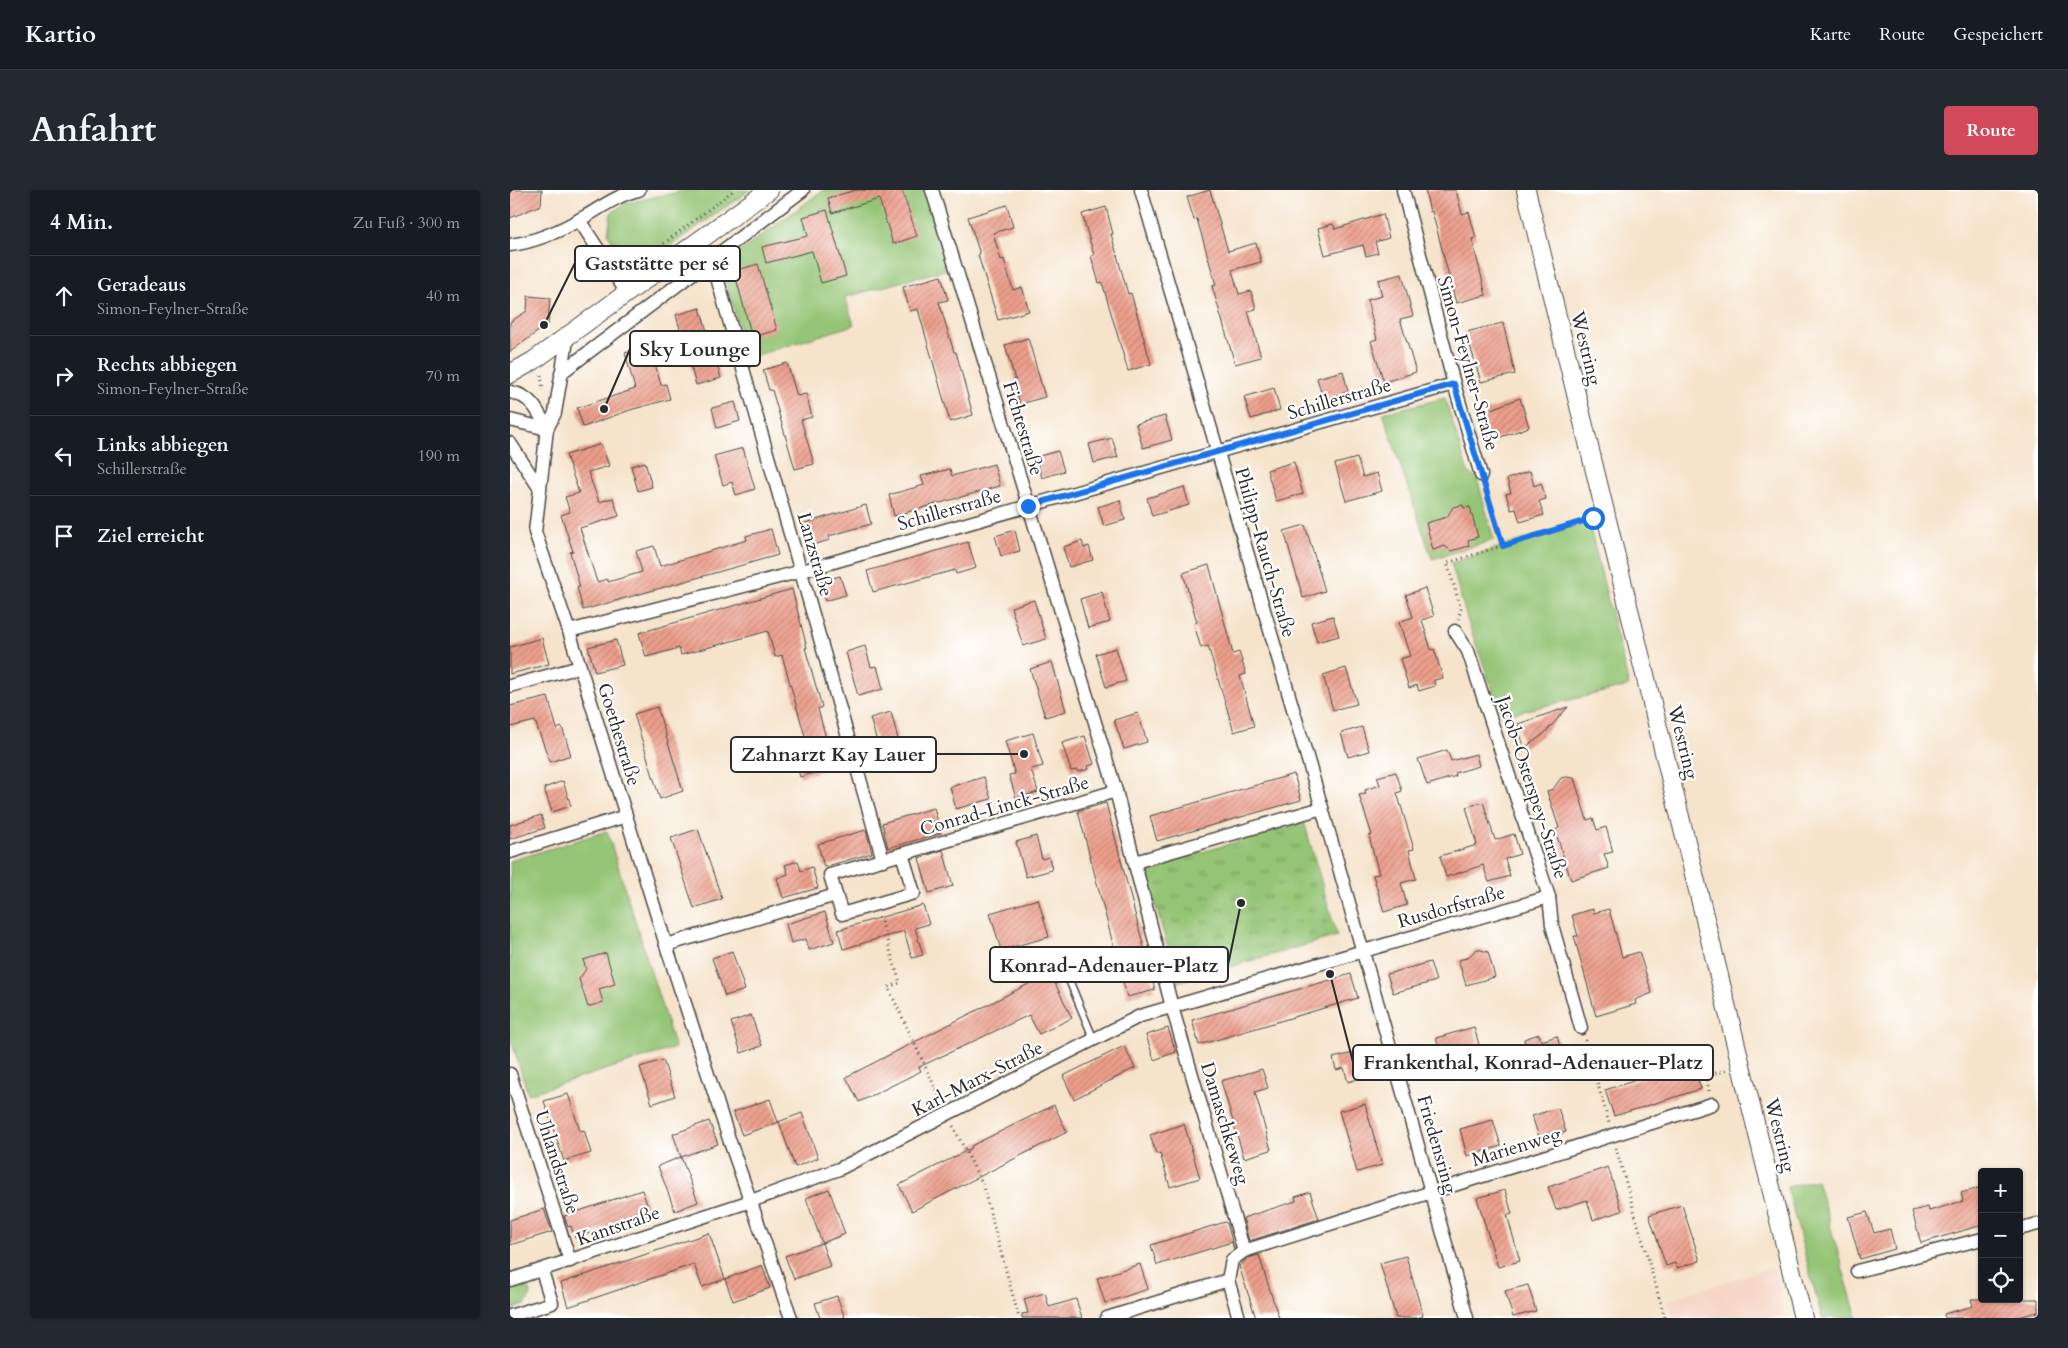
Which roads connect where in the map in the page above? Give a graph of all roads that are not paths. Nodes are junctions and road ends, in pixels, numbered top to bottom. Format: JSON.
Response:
{"nodes":[{"id":1,"x":639,"y":190,"type":"edge"},
{"id":2,"x":769,"y":190,"type":"edge"},
{"id":3,"x":803,"y":190,"type":"edge"},
{"id":4,"x":932,"y":190,"type":"edge"},
{"id":5,"x":1141,"y":190,"type":"edge"},
{"id":6,"x":1403,"y":190,"type":"edge"},
{"id":7,"x":1526,"y":190,"type":"edge"},
{"id":8,"x":578,"y":220,"type":"junction"},
{"id":9,"x":510,"y":245,"type":"edge"},
{"id":10,"x":712,"y":260,"type":"junction"},
{"id":11,"x":624,"y":288,"type":"junction"},
{"id":12,"x":568,"y":334,"type":"junction"},
{"id":13,"x":561,"y":373,"type":"junction"},
{"id":14,"x":510,"y":374,"type":"edge"},
{"id":15,"x":1454,"y":384,"type":"junction"},
{"id":16,"x":510,"y":392,"type":"edge"},
{"id":17,"x":510,"y":420,"type":"edge"},
{"id":18,"x":547,"y":429,"type":"junction"},
{"id":19,"x":510,"y":443,"type":"edge"},
{"id":20,"x":1218,"y":452,"type":"junction"},
{"id":21,"x":1481,"y":476,"type":"road end"},
{"id":22,"x":540,"y":489,"type":"junction"},
{"id":23,"x":1028,"y":506,"type":"junction"},
{"id":24,"x":802,"y":570,"type":"junction"},
{"id":25,"x":1455,"y":631,"type":"road end"},
{"id":26,"x":569,"y":632,"type":"junction"},
{"id":27,"x":580,"y":667,"type":"junction"},
{"id":28,"x":510,"y":686,"type":"edge"},
{"id":29,"x":1116,"y":791,"type":"junction"},
{"id":30,"x":1322,"y":808,"type":"junction"},
{"id":31,"x":626,"y":816,"type":"junction"},
{"id":32,"x":510,"y":852,"type":"edge"},
{"id":33,"x":902,"y":854,"type":"junction"},
{"id":34,"x":883,"y":860,"type":"junction"},
{"id":35,"x":1135,"y":862,"type":"junction"},
{"id":36,"x":836,"y":895,"type":"junction"},
{"id":37,"x":1549,"y":897,"type":"junction"},
{"id":38,"x":666,"y":944,"type":"junction"},
{"id":39,"x":1363,"y":952,"type":"junction"},
{"id":40,"x":1064,"y":968,"type":"dead end"},
{"id":41,"x":1172,"y":1007,"type":"junction"},
{"id":42,"x":1581,"y":1028,"type":"road end"},
{"id":43,"x":1094,"y":1040,"type":"junction"},
{"id":44,"x":510,"y":1074,"type":"edge"},
{"id":45,"x":1712,"y":1104,"type":"road end"},
{"id":46,"x":1432,"y":1192,"type":"junction"},
{"id":47,"x":751,"y":1201,"type":"junction"},
{"id":48,"x":2038,"y":1224,"type":"edge"},
{"id":49,"x":2023,"y":1228,"type":"edge"},
{"id":50,"x":1978,"y":1240,"type":"edge"},
{"id":51,"x":1244,"y":1251,"type":"junction"},
{"id":52,"x":570,"y":1261,"type":"junction"},
{"id":53,"x":542,"y":1271,"type":"junction"},
{"id":54,"x":1857,"y":1271,"type":"dead end"},
{"id":55,"x":510,"y":1280,"type":"edge"},
{"id":56,"x":1228,"y":1280,"type":"junction"},
{"id":57,"x":1803,"y":1313,"type":"edge"},
{"id":58,"x":510,"y":1316,"type":"edge"},
{"id":59,"x":791,"y":1318,"type":"edge"},
{"id":60,"x":1107,"y":1318,"type":"edge"},
{"id":61,"x":1240,"y":1318,"type":"edge"},
{"id":62,"x":1467,"y":1318,"type":"edge"}],
"edges":[{"from":1,"to":8,"type":"street"},
{"from":2,"to":11,"type":"main road"},
{"from":3,"to":10,"type":"street"},
{"from":4,"to":23,"type":"street","name":"Fichtestraße"},
{"from":5,"to":20,"type":"street","name":"Philipp-Rauch-Straße"},
{"from":6,"to":15,"type":"street","name":"Simon-Feylner-Straße"},
{"from":7,"to":57,"type":"main road","name":"Westring"},
{"from":8,"to":9,"type":"street"},
{"from":8,"to":11,"type":"street"},
{"from":10,"to":13,"type":"street"},
{"from":10,"to":24,"type":"street","name":"Lanzstraße"},
{"from":11,"to":12,"type":"main road"},
{"from":12,"to":13,"type":"street","name":"Goethestraße"},
{"from":12,"to":14,"type":"main road"},
{"from":13,"to":18,"type":"street","name":"Goethestraße"},
{"from":15,"to":20,"type":"street","name":"Schillerstraße"},
{"from":15,"to":21,"type":"street","name":"Simon-Feylner-Straße"},
{"from":16,"to":18,"type":"street"},
{"from":17,"to":18,"type":"street"},
{"from":18,"to":22,"type":"street","name":"Goethestraße"},
{"from":19,"to":22,"type":"street"},
{"from":20,"to":23,"type":"street","name":"Schillerstraße"},
{"from":20,"to":30,"type":"street","name":"Philipp-Rauch-Straße"},
{"from":22,"to":26,"type":"street","name":"Goethestraße"},
{"from":23,"to":24,"type":"street","name":"Schillerstraße"},
{"from":23,"to":29,"type":"street","name":"Fichtestraße"},
{"from":24,"to":26,"type":"street","name":"Schillerstraße"},
{"from":24,"to":34,"type":"street","name":"Lanzstraße"},
{"from":25,"to":37,"type":"street","name":"Jacob-Osterspey-Straße"},
{"from":26,"to":27,"type":"street","name":"Goethestraße"},
{"from":27,"to":28,"type":"street"},
{"from":27,"to":31,"type":"street","name":"Goethestraße"},
{"from":29,"to":33,"type":"street","name":"Conrad-Linck-Straße"},
{"from":29,"to":35,"type":"street","name":"Fichtestraße"},
{"from":30,"to":35,"type":"street"},
{"from":30,"to":39,"type":"street","name":"Friedensring"},
{"from":31,"to":32,"type":"street"},
{"from":31,"to":38,"type":"street","name":"Goethestraße"},
{"from":33,"to":34,"type":"street","name":"Conrad-Linck-Straße"},
{"from":33,"to":36,"type":"street","name":"Conrad-Linck-Straße"},
{"from":34,"to":36,"type":"street","name":"Conrad-Linck-Straße"},
{"from":35,"to":41,"type":"street","name":"Damaschkeweg"},
{"from":36,"to":38,"type":"street"},
{"from":37,"to":39,"type":"street","name":"Rusdorfstraße"},
{"from":37,"to":42,"type":"street","name":"Jacob-Osterspey-Straße"},
{"from":38,"to":47,"type":"street","name":"Goethestraße"},
{"from":39,"to":41,"type":"street","name":"Rusdorfstraße"},
{"from":39,"to":46,"type":"street","name":"Friedensring"},
{"from":40,"to":43,"type":"lane"},
{"from":41,"to":43,"type":"street","name":"Karl-Marx-Straße"},
{"from":41,"to":51,"type":"street","name":"Damaschkeweg"},
{"from":43,"to":47,"type":"street","name":"Karl-Marx-Straße"},
{"from":44,"to":52,"type":"street","name":"Uhlandstraße"},
{"from":45,"to":46,"type":"street","name":"Marienweg"},
{"from":46,"to":51,"type":"street","name":"Marienweg"},
{"from":46,"to":62,"type":"street","name":"Friedensring"},
{"from":47,"to":52,"type":"street","name":"Kantstraße"},
{"from":47,"to":59,"type":"street","name":"Goethestraße"},
{"from":48,"to":49,"type":"street"},
{"from":50,"to":54,"type":"street"},
{"from":51,"to":56,"type":"street"},
{"from":52,"to":53,"type":"street","name":"Kantstraße"},
{"from":53,"to":55,"type":"street","name":"Kantstraße"},
{"from":53,"to":58,"type":"street"},
{"from":56,"to":60,"type":"street"},
{"from":56,"to":61,"type":"street"}]}
